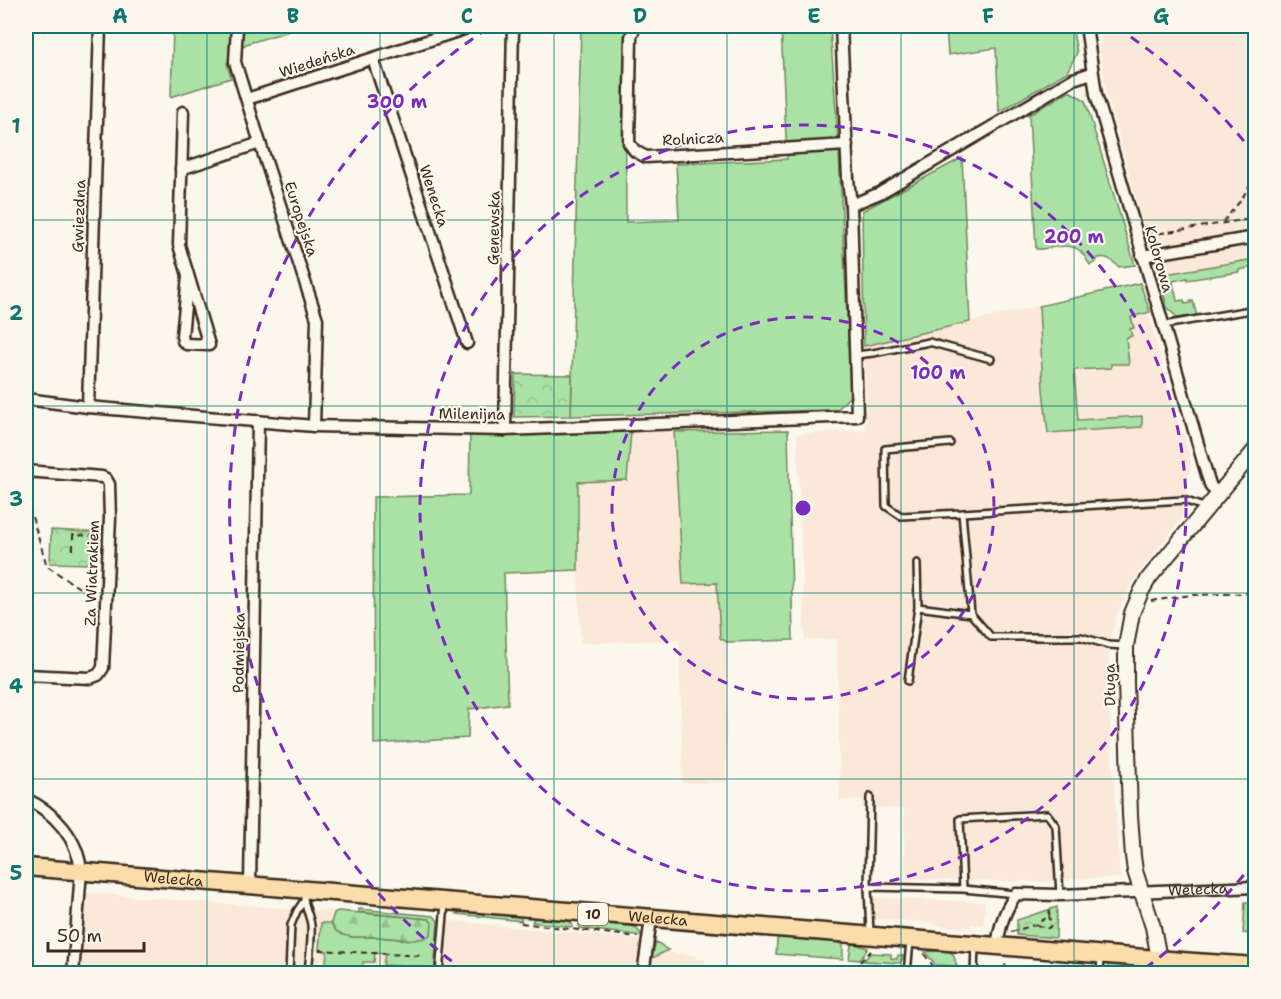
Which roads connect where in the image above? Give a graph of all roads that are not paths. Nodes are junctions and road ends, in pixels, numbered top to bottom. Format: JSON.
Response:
{"nodes":[{"id":1,"x":100,"y":26,"type":"edge"},
{"id":2,"x":237,"y":26,"type":"edge"},
{"id":3,"x":513,"y":26,"type":"edge"},
{"id":4,"x":635,"y":26,"type":"edge"},
{"id":5,"x":841,"y":26,"type":"edge"},
{"id":6,"x":1086,"y":26,"type":"edge"},
{"id":7,"x":464,"y":28,"type":"dead end"},
{"id":8,"x":373,"y":59,"type":"junction"},
{"id":9,"x":1092,"y":73,"type":"junction"},
{"id":10,"x":247,"y":99,"type":"junction"},
{"id":11,"x":183,"y":112,"type":"dead end"},
{"id":12,"x":260,"y":143,"type":"junction"},
{"id":13,"x":847,"y":145,"type":"junction"},
{"id":14,"x":181,"y":169,"type":"junction"},
{"id":15,"x":851,"y":204,"type":"junction"},
{"id":16,"x":1256,"y":237,"type":"edge"},
{"id":17,"x":1142,"y":256,"type":"junction"},
{"id":18,"x":188,"y":276,"type":"junction"},
{"id":19,"x":1256,"y":309,"type":"edge"},
{"id":20,"x":1162,"y":325,"type":"junction"},
{"id":21,"x":467,"y":343,"type":"dead end"},
{"id":22,"x":856,"y":355,"type":"junction"},
{"id":23,"x":991,"y":359,"type":"dead end"},
{"id":24,"x":26,"y":399,"type":"edge"},
{"id":25,"x":88,"y":407,"type":"junction"},
{"id":26,"x":258,"y":421,"type":"junction"},
{"id":27,"x":314,"y":426,"type":"junction"},
{"id":28,"x":505,"y":430,"type":"junction"},
{"id":29,"x":950,"y":443,"type":"dead end"},
{"id":30,"x":1256,"y":449,"type":"edge"},
{"id":31,"x":26,"y":471,"type":"edge"},
{"id":32,"x":1219,"y":494,"type":"junction"},
{"id":33,"x":1207,"y":508,"type":"junction"},
{"id":34,"x":962,"y":513,"type":"junction"},
{"id":35,"x":917,"y":563,"type":"dead end"},
{"id":36,"x":918,"y":607,"type":"junction"},
{"id":37,"x":971,"y":614,"type":"junction"},
{"id":38,"x":1126,"y":646,"type":"junction"},
{"id":39,"x":26,"y":675,"type":"edge"},
{"id":40,"x":908,"y":681,"type":"dead end"},
{"id":41,"x":870,"y":796,"type":"dead end"},
{"id":42,"x":26,"y":799,"type":"edge"},
{"id":43,"x":26,"y":867,"type":"edge"},
{"id":44,"x":81,"y":872,"type":"junction"},
{"id":45,"x":249,"y":885,"type":"junction"},
{"id":46,"x":868,"y":887,"type":"junction"},
{"id":47,"x":1256,"y":887,"type":"edge"},
{"id":48,"x":963,"y":889,"type":"junction"},
{"id":49,"x":1142,"y":892,"type":"junction"},
{"id":50,"x":1016,"y":894,"type":"junction"},
{"id":51,"x":304,"y":895,"type":"junction"},
{"id":52,"x":1060,"y":895,"type":"junction"},
{"id":53,"x":446,"y":902,"type":"junction"},
{"id":54,"x":651,"y":919,"type":"junction"},
{"id":55,"x":870,"y":936,"type":"junction"},
{"id":56,"x":975,"y":944,"type":"junction"},
{"id":57,"x":910,"y":946,"type":"junction"},
{"id":58,"x":997,"y":946,"type":"junction"},
{"id":59,"x":1101,"y":954,"type":"junction"},
{"id":60,"x":1256,"y":966,"type":"edge"},
{"id":61,"x":1161,"y":967,"type":"edge"},
{"id":62,"x":73,"y":974,"type":"edge"},
{"id":63,"x":288,"y":974,"type":"edge"},
{"id":64,"x":308,"y":974,"type":"edge"},
{"id":65,"x":439,"y":974,"type":"edge"},
{"id":66,"x":643,"y":974,"type":"edge"},
{"id":67,"x":908,"y":974,"type":"edge"},
{"id":68,"x":974,"y":974,"type":"edge"},
{"id":69,"x":1100,"y":974,"type":"edge"}],
"edges":[{"from":1,"to":25,"type":"street","name":"Gwiezdna"},
{"from":2,"to":10,"type":"street","name":"Europejska"},
{"from":3,"to":28,"type":"street","name":"Genewska"},
{"from":4,"to":13,"type":"street","name":"Rolnicza"},
{"from":5,"to":13,"type":"street"},
{"from":6,"to":9,"type":"street","name":"Kolorowa"},
{"from":7,"to":8,"type":"street","name":"Wiedeńska"},
{"from":8,"to":10,"type":"street","name":"Wiedeńska"},
{"from":8,"to":21,"type":"street","name":"Wenecka"},
{"from":9,"to":15,"type":"street"},
{"from":9,"to":17,"type":"street","name":"Kolorowa"},
{"from":10,"to":12,"type":"street","name":"Europejska"},
{"from":11,"to":14,"type":"street"},
{"from":12,"to":14,"type":"street"},
{"from":12,"to":27,"type":"street","name":"Europejska"},
{"from":13,"to":15,"type":"street"},
{"from":14,"to":18,"type":"street"},
{"from":15,"to":22,"type":"street"},
{"from":16,"to":17,"type":"street"},
{"from":17,"to":20,"type":"street","name":"Kolorowa"},
{"from":18,"to":18,"type":"street"},
{"from":19,"to":20,"type":"lane"},
{"from":20,"to":32,"type":"street","name":"Kolorowa"},
{"from":22,"to":23,"type":"lane"},
{"from":22,"to":28,"type":"street","name":"Milenijna"},
{"from":24,"to":25,"type":"street","name":"Milenijna"},
{"from":25,"to":26,"type":"street","name":"Milenijna"},
{"from":26,"to":27,"type":"street","name":"Milenijna"},
{"from":26,"to":45,"type":"street","name":"Podmiejska"},
{"from":27,"to":28,"type":"street","name":"Milenijna"},
{"from":29,"to":34,"type":"lane"},
{"from":30,"to":32,"type":"street","name":"Długa"},
{"from":31,"to":39,"type":"street","name":"Za Wiatrakiem"},
{"from":32,"to":33,"type":"street","name":"Długa"},
{"from":33,"to":34,"type":"lane"},
{"from":33,"to":38,"type":"street","name":"Długa"},
{"from":34,"to":37,"type":"lane"},
{"from":35,"to":36,"type":"lane"},
{"from":36,"to":37,"type":"lane"},
{"from":36,"to":40,"type":"lane"},
{"from":37,"to":38,"type":"lane"},
{"from":38,"to":49,"type":"street","name":"Długa"},
{"from":41,"to":46,"type":"lane"},
{"from":42,"to":44,"type":"street"},
{"from":43,"to":44,"type":"main road","name":"Welecka","number":"10"},
{"from":44,"to":45,"type":"main road","name":"Welecka","number":"10"},
{"from":44,"to":62,"type":"street"},
{"from":45,"to":51,"type":"main road","name":"Welecka","number":"10"},
{"from":46,"to":48,"type":"lane"},
{"from":46,"to":55,"type":"lane"},
{"from":47,"to":49,"type":"street","name":"Welecka"},
{"from":48,"to":50,"type":"lane"},
{"from":48,"to":52,"type":"lane"},
{"from":49,"to":52,"type":"street","name":"Welecka"},
{"from":49,"to":61,"type":"street","name":"Długa"},
{"from":50,"to":52,"type":"street","name":"Welecka"},
{"from":50,"to":58,"type":"street"},
{"from":51,"to":53,"type":"main road","name":"Welecka","number":"10"},
{"from":51,"to":63,"type":"lane"},
{"from":51,"to":64,"type":"lane"},
{"from":53,"to":54,"type":"main road","name":"Welecka","number":"10"},
{"from":53,"to":65,"type":"lane"},
{"from":54,"to":55,"type":"main road","name":"Welecka","number":"10"},
{"from":54,"to":66,"type":"street"},
{"from":55,"to":57,"type":"main road","name":"Welecka","number":"10"},
{"from":56,"to":57,"type":"main road","name":"Welecka","number":"10"},
{"from":56,"to":58,"type":"main road","name":"Welecka","number":"10"},
{"from":56,"to":68,"type":"lane"},
{"from":57,"to":67,"type":"lane"},
{"from":58,"to":59,"type":"main road","name":"Welecka","number":"10"},
{"from":59,"to":61,"type":"main road","name":"Welecka","number":"10"},
{"from":59,"to":69,"type":"lane"},
{"from":60,"to":61,"type":"main road","name":"Welecka","number":"10"}]}
